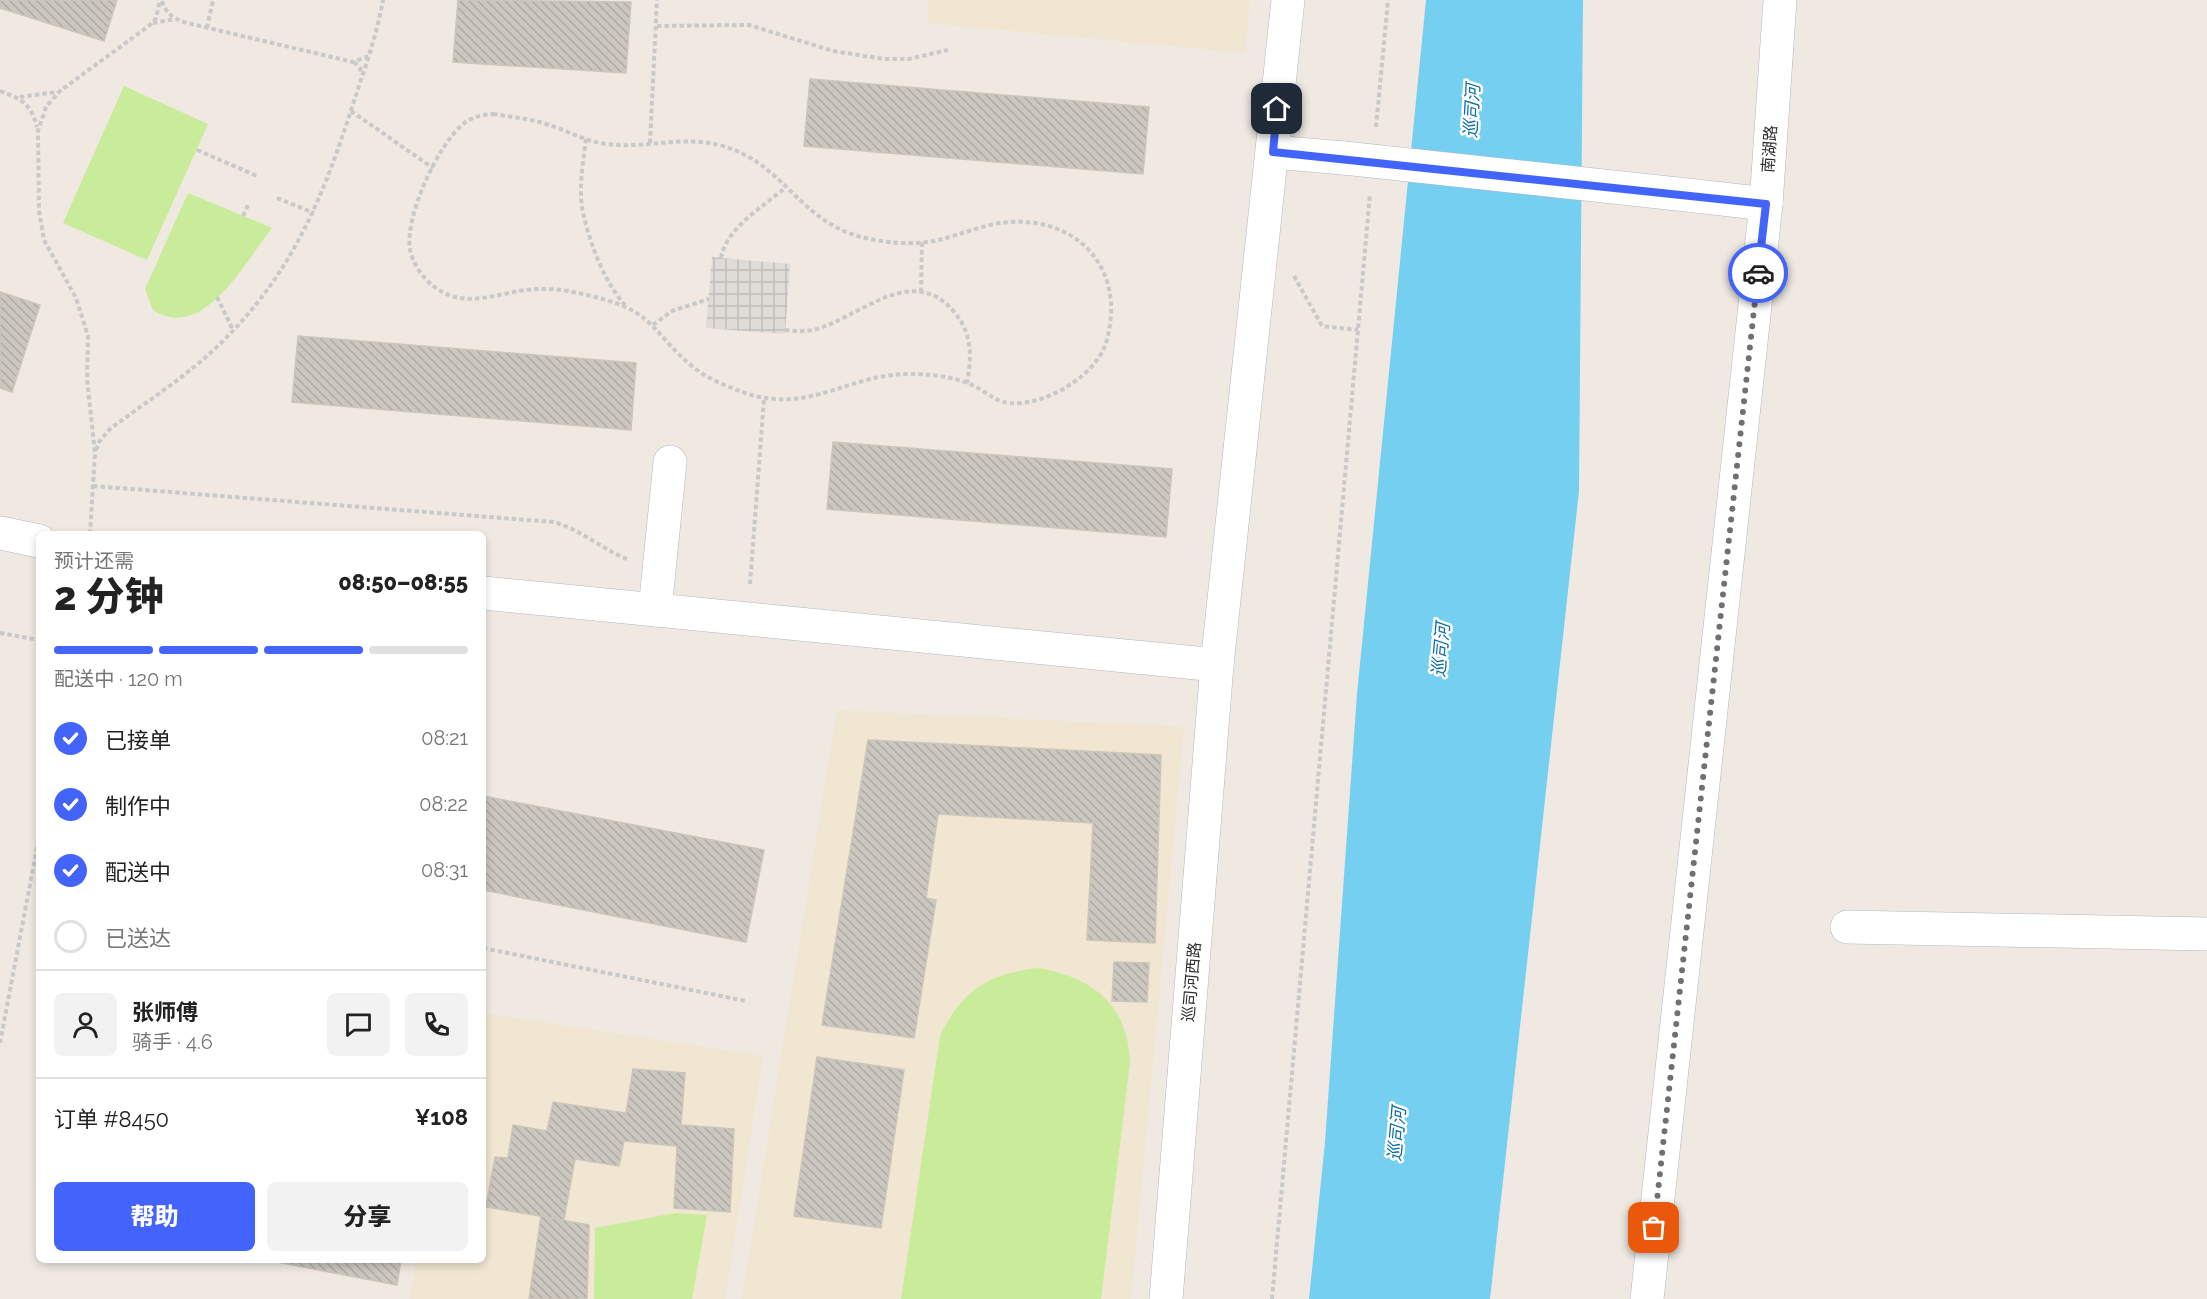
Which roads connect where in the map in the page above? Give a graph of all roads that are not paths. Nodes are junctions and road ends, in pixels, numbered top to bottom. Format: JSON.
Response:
{"nodes":[{"id":1,"x":1288,"y":0,"type":"edge"},
{"id":2,"x":1780,"y":0,"type":"edge"},
{"id":3,"x":1273,"y":152,"type":"junction"},
{"id":4,"x":1766,"y":204,"type":"junction"},
{"id":5,"x":670,"y":462,"type":"dead end"},
{"id":6,"x":0,"y":532,"type":"edge"},
{"id":7,"x":36,"y":540,"type":"edge"},
{"id":8,"x":486,"y":593,"type":"edge"},
{"id":9,"x":655,"y":610,"type":"junction"},
{"id":10,"x":1217,"y":665,"type":"junction"},
{"id":11,"x":1847,"y":927,"type":"dead end"},
{"id":12,"x":2207,"y":934,"type":"edge"},
{"id":13,"x":1166,"y":1299,"type":"edge"},
{"id":14,"x":1647,"y":1299,"type":"edge"}],
"edges":[{"from":1,"to":3,"type":"street"},
{"from":2,"to":4,"type":"street","name":"南湖路"},
{"from":3,"to":4,"type":"street","bridge":true},
{"from":3,"to":10,"type":"street","name":"巡司河西路"},
{"from":4,"to":14,"type":"street","name":"南湖路"},
{"from":5,"to":9,"type":"street"},
{"from":6,"to":7,"type":"street"},
{"from":8,"to":9,"type":"street"},
{"from":9,"to":10,"type":"street"},
{"from":10,"to":13,"type":"street","name":"巡司河西路"},
{"from":11,"to":12,"type":"street"}]}
